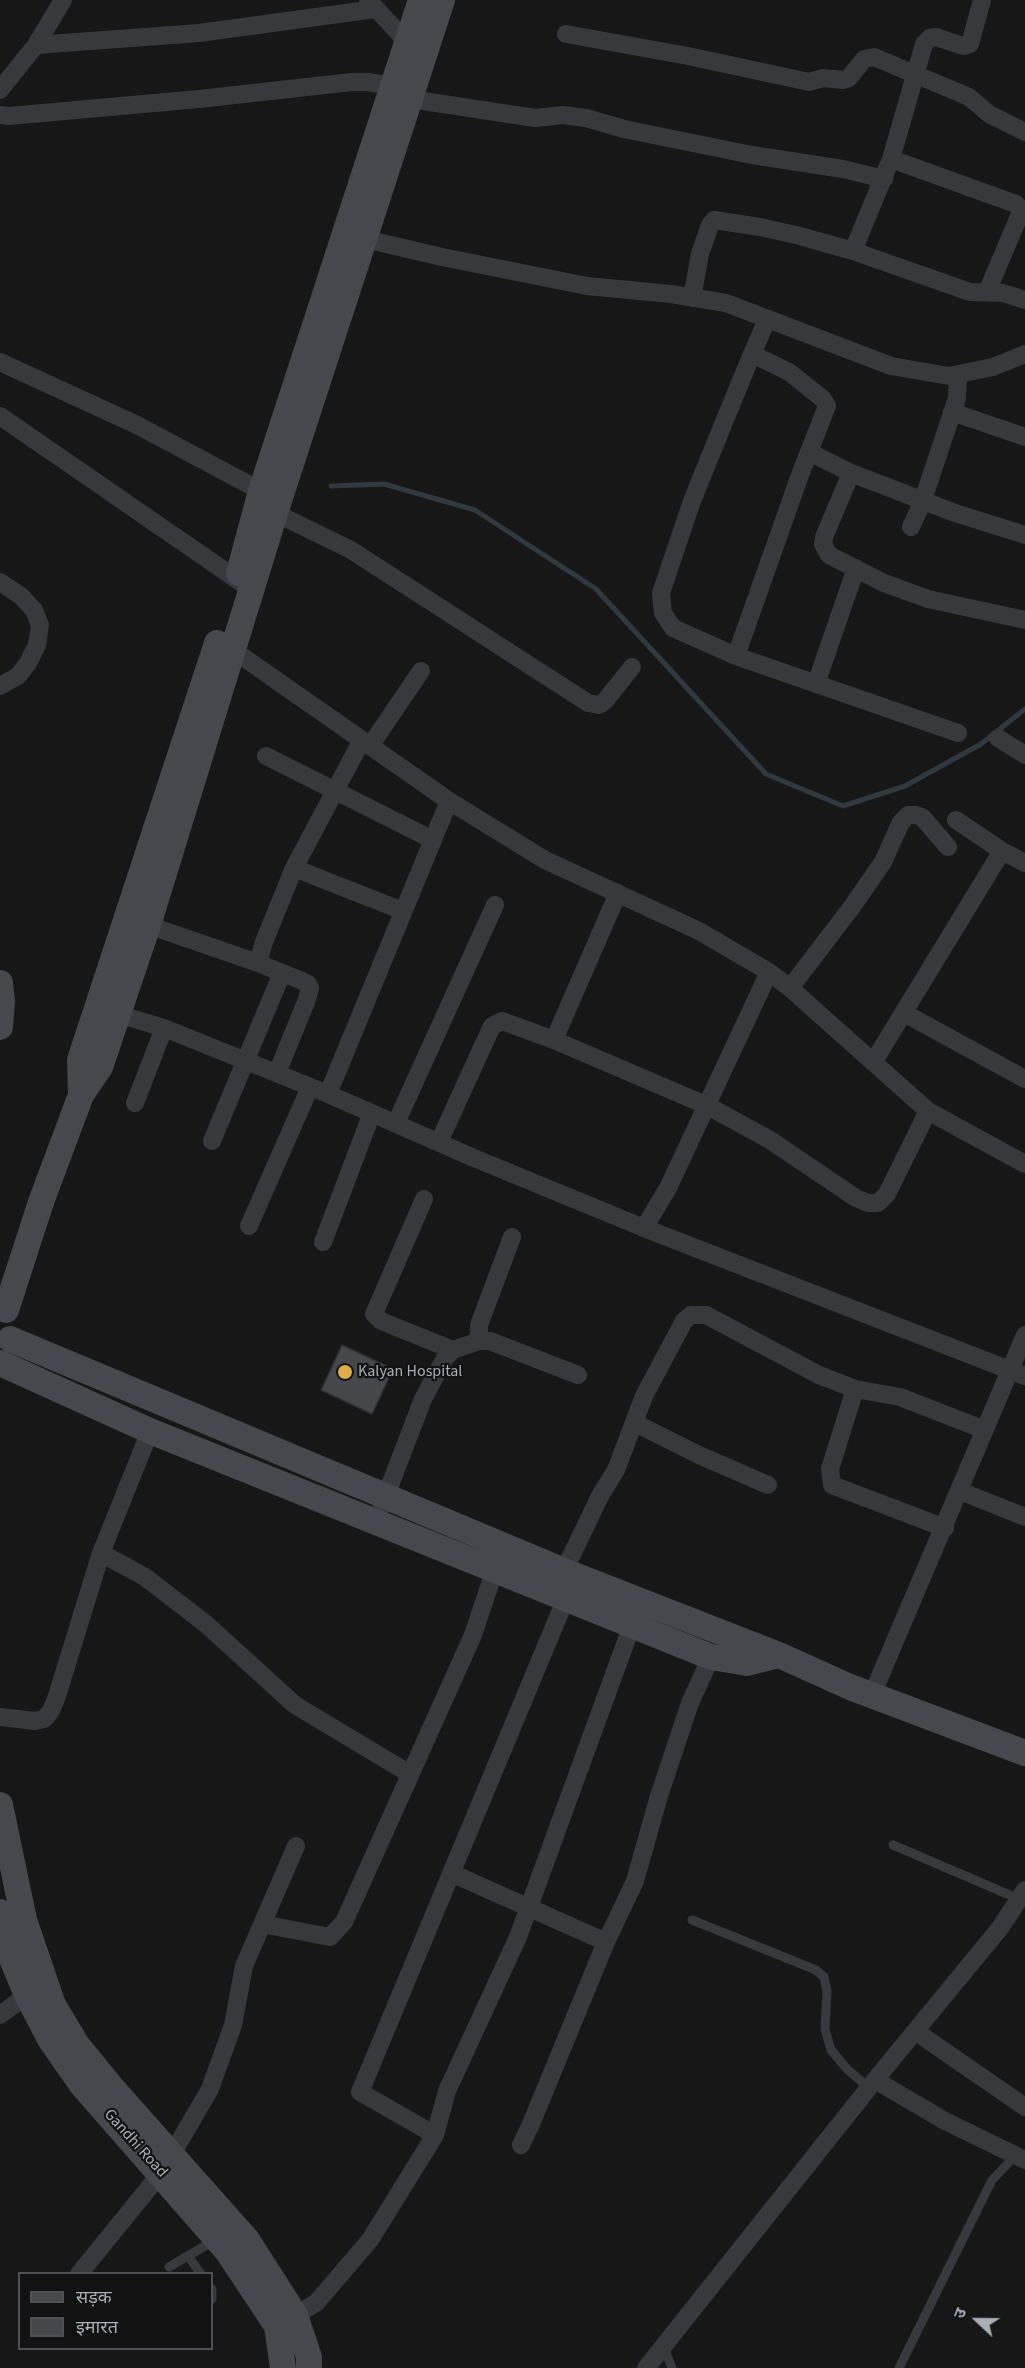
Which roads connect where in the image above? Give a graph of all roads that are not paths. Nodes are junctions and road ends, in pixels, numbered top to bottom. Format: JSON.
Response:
{"nodes":[{"id":1,"x":63,"y":0,"type":"edge"},
{"id":2,"x":421,"y":0,"type":"edge"},
{"id":3,"x":442,"y":0,"type":"edge"},
{"id":4,"x":982,"y":0,"type":"edge"},
{"id":5,"x":372,"y":4,"type":"edge"},
{"id":6,"x":566,"y":34,"type":"dead end"},
{"id":7,"x":407,"y":42,"type":"junction"},
{"id":8,"x":36,"y":45,"type":"junction"},
{"id":9,"x":916,"y":76,"type":"junction"},
{"id":10,"x":0,"y":90,"type":"edge"},
{"id":11,"x":405,"y":92,"type":"junction"},
{"id":12,"x":0,"y":115,"type":"edge"},
{"id":13,"x":1025,"y":132,"type":"edge"},
{"id":14,"x":891,"y":159,"type":"junction"},
{"id":15,"x":884,"y":178,"type":"junction"},
{"id":16,"x":1020,"y":201,"type":"edge"},
{"id":17,"x":365,"y":239,"type":"junction"},
{"id":18,"x":853,"y":252,"type":"junction"},
{"id":19,"x":987,"y":292,"type":"junction"},
{"id":20,"x":692,"y":298,"type":"junction"},
{"id":21,"x":1025,"y":300,"type":"edge"},
{"id":22,"x":767,"y":320,"type":"junction"},
{"id":23,"x":753,"y":354,"type":"junction"},
{"id":24,"x":1025,"y":354,"type":"edge"},
{"id":25,"x":0,"y":362,"type":"edge"},
{"id":26,"x":958,"y":375,"type":"junction"},
{"id":27,"x":952,"y":412,"type":"junction"},
{"id":28,"x":1,"y":419,"type":"edge"},
{"id":29,"x":1025,"y":437,"type":"edge"},
{"id":30,"x":809,"y":452,"type":"junction"},
{"id":31,"x":852,"y":473,"type":"junction"},
{"id":32,"x":923,"y":499,"type":"junction"},
{"id":33,"x":265,"y":503,"type":"junction"},
{"id":34,"x":911,"y":527,"type":"dead end"},
{"id":35,"x":1025,"y":536,"type":"edge"},
{"id":36,"x":855,"y":568,"type":"junction"},
{"id":37,"x":0,"y":582,"type":"edge"},
{"id":38,"x":244,"y":584,"type":"junction"},
{"id":39,"x":1025,"y":620,"type":"edge"},
{"id":40,"x":233,"y":650,"type":"junction"},
{"id":41,"x":736,"y":656,"type":"junction"},
{"id":42,"x":632,"y":667,"type":"dead end"},
{"id":43,"x":421,"y":671,"type":"dead end"},
{"id":44,"x":816,"y":684,"type":"junction"},
{"id":45,"x":0,"y":686,"type":"edge"},
{"id":46,"x":958,"y":733,"type":"dead end"},
{"id":47,"x":998,"y":738,"type":"dead end"},
{"id":48,"x":366,"y":743,"type":"junction"},
{"id":49,"x":1025,"y":754,"type":"edge"},
{"id":50,"x":266,"y":756,"type":"dead end"},
{"id":51,"x":334,"y":792,"type":"junction"},
{"id":52,"x":449,"y":801,"type":"junction"},
{"id":53,"x":956,"y":820,"type":"dead end"},
{"id":54,"x":433,"y":840,"type":"junction"},
{"id":55,"x":948,"y":847,"type":"dead end"},
{"id":56,"x":1002,"y":851,"type":"junction"},
{"id":57,"x":1025,"y":863,"type":"edge"},
{"id":58,"x":294,"y":868,"type":"junction"},
{"id":59,"x":618,"y":893,"type":"junction"},
{"id":60,"x":495,"y":905,"type":"dead end"},
{"id":61,"x":403,"y":911,"type":"junction"},
{"id":62,"x":148,"y":925,"type":"junction"},
{"id":63,"x":258,"y":963,"type":"junction"},
{"id":64,"x":769,"y":972,"type":"junction"},
{"id":65,"x":282,"y":973,"type":"junction"},
{"id":66,"x":0,"y":983,"type":"edge"},
{"id":67,"x":790,"y":988,"type":"junction"},
{"id":68,"x":904,"y":1013,"type":"junction"},
{"id":69,"x":118,"y":1014,"type":"junction"},
{"id":70,"x":0,"y":1027,"type":"edge"},
{"id":71,"x":164,"y":1028,"type":"junction"},
{"id":72,"x":554,"y":1040,"type":"junction"},
{"id":73,"x":245,"y":1060,"type":"junction"},
{"id":74,"x":874,"y":1061,"type":"junction"},
{"id":75,"x":277,"y":1073,"type":"junction"},
{"id":76,"x":1025,"y":1079,"type":"edge"},
{"id":77,"x":310,"y":1087,"type":"junction"},
{"id":78,"x":328,"y":1094,"type":"junction"},
{"id":79,"x":81,"y":1095,"type":"junction"},
{"id":80,"x":135,"y":1103,"type":"dead end"},
{"id":81,"x":708,"y":1106,"type":"junction"},
{"id":82,"x":928,"y":1111,"type":"junction"},
{"id":83,"x":372,"y":1113,"type":"junction"},
{"id":84,"x":396,"y":1123,"type":"junction"},
{"id":85,"x":212,"y":1141,"type":"dead end"},
{"id":86,"x":439,"y":1142,"type":"junction"},
{"id":87,"x":1025,"y":1164,"type":"edge"},
{"id":88,"x":424,"y":1199,"type":"dead end"},
{"id":89,"x":249,"y":1226,"type":"dead end"},
{"id":90,"x":644,"y":1228,"type":"junction"},
{"id":91,"x":512,"y":1237,"type":"dead end"},
{"id":92,"x":323,"y":1242,"type":"dead end"},
{"id":93,"x":3,"y":1306,"type":"edge"},
{"id":94,"x":1025,"y":1335,"type":"edge"},
{"id":95,"x":479,"y":1341,"type":"junction"},
{"id":96,"x":453,"y":1350,"type":"junction"},
{"id":97,"x":3,"y":1354,"type":"edge"},
{"id":98,"x":1018,"y":1373,"type":"edge"},
{"id":99,"x":578,"y":1375,"type":"dead end"},
{"id":100,"x":855,"y":1389,"type":"junction"},
{"id":101,"x":635,"y":1423,"type":"junction"},
{"id":102,"x":150,"y":1431,"type":"junction"},
{"id":103,"x":985,"y":1431,"type":"junction"},
{"id":104,"x":768,"y":1485,"type":"dead end"},
{"id":105,"x":960,"y":1491,"type":"junction"},
{"id":106,"x":386,"y":1496,"type":"junction"},
{"id":107,"x":1025,"y":1516,"type":"edge"},
{"id":108,"x":375,"y":1521,"type":"junction"},
{"id":109,"x":945,"y":1528,"type":"junction"},
{"id":110,"x":101,"y":1553,"type":"junction"},
{"id":111,"x":495,"y":1569,"type":"junction"},
{"id":112,"x":564,"y":1571,"type":"junction"},
{"id":113,"x":566,"y":1598,"type":"junction"},
{"id":114,"x":632,"y":1625,"type":"junction"},
{"id":115,"x":779,"y":1655,"type":"junction"},
{"id":116,"x":711,"y":1657,"type":"junction"},
{"id":117,"x":872,"y":1695,"type":"junction"},
{"id":118,"x":0,"y":1718,"type":"edge"},
{"id":119,"x":1025,"y":1753,"type":"edge"},
{"id":120,"x":410,"y":1774,"type":"junction"},
{"id":121,"x":0,"y":1805,"type":"edge"},
{"id":122,"x":893,"y":1845,"type":"dead end"},
{"id":123,"x":296,"y":1846,"type":"dead end"},
{"id":124,"x":451,"y":1873,"type":"junction"},
{"id":125,"x":1022,"y":1894,"type":"edge"},
{"id":126,"x":528,"y":1909,"type":"junction"},
{"id":127,"x":0,"y":1912,"type":"edge"},
{"id":128,"x":692,"y":1920,"type":"dead end"},
{"id":129,"x":262,"y":1924,"type":"junction"},
{"id":130,"x":606,"y":1942,"type":"junction"},
{"id":131,"x":27,"y":1995,"type":"junction"},
{"id":132,"x":0,"y":2015,"type":"edge"},
{"id":133,"x":915,"y":2031,"type":"junction"},
{"id":134,"x":872,"y":2084,"type":"junction"},
{"id":135,"x":1025,"y":2107,"type":"edge"},
{"id":136,"x":435,"y":2135,"type":"junction"},
{"id":137,"x":520,"y":2145,"type":"dead end"},
{"id":138,"x":1022,"y":2153,"type":"edge"},
{"id":139,"x":167,"y":2166,"type":"junction"},
{"id":140,"x":217,"y":2238,"type":"junction"},
{"id":141,"x":188,"y":2256,"type":"junction"},
{"id":142,"x":169,"y":2267,"type":"dead end"},
{"id":143,"x":81,"y":2272,"type":"edge"},
{"id":144,"x":200,"y":2272,"type":"edge"},
{"id":145,"x":295,"y":2315,"type":"junction"},
{"id":146,"x":663,"y":2345,"type":"junction"},
{"id":147,"x":283,"y":2368,"type":"edge"},
{"id":148,"x":309,"y":2368,"type":"edge"},
{"id":149,"x":646,"y":2368,"type":"edge"},
{"id":150,"x":672,"y":2368,"type":"edge"},
{"id":151,"x":899,"y":2368,"type":"edge"}],
"edges":[{"from":1,"to":8,"type":"street"},
{"from":2,"to":7,"type":"main road"},
{"from":3,"to":11,"type":"main road"},
{"from":4,"to":9,"type":"street"},
{"from":5,"to":7,"type":"street"},
{"from":5,"to":8,"type":"street"},
{"from":6,"to":9,"type":"street"},
{"from":7,"to":11,"type":"main road"},
{"from":8,"to":10,"type":"street"},
{"from":9,"to":13,"type":"street"},
{"from":9,"to":14,"type":"street"},
{"from":11,"to":12,"type":"street"},
{"from":11,"to":15,"type":"street"},
{"from":11,"to":17,"type":"main road"},
{"from":11,"to":33,"type":"main road"},
{"from":14,"to":15,"type":"street"},
{"from":14,"to":16,"type":"street"},
{"from":15,"to":18,"type":"street"},
{"from":16,"to":19,"type":"street"},
{"from":17,"to":20,"type":"street"},
{"from":17,"to":33,"type":"main road"},
{"from":18,"to":19,"type":"street"},
{"from":18,"to":20,"type":"street"},
{"from":19,"to":21,"type":"street"},
{"from":20,"to":22,"type":"street"},
{"from":22,"to":23,"type":"street"},
{"from":22,"to":26,"type":"street"},
{"from":23,"to":30,"type":"street"},
{"from":23,"to":41,"type":"street"},
{"from":24,"to":26,"type":"street"},
{"from":25,"to":33,"type":"street"},
{"from":26,"to":27,"type":"street"},
{"from":27,"to":29,"type":"street"},
{"from":27,"to":32,"type":"street"},
{"from":28,"to":38,"type":"street"},
{"from":30,"to":31,"type":"street"},
{"from":30,"to":41,"type":"street"},
{"from":31,"to":32,"type":"street"},
{"from":31,"to":36,"type":"street"},
{"from":32,"to":34,"type":"street"},
{"from":32,"to":35,"type":"street"},
{"from":33,"to":38,"type":"main road"},
{"from":33,"to":42,"type":"street"},
{"from":36,"to":39,"type":"street"},
{"from":36,"to":44,"type":"street"},
{"from":37,"to":45,"type":"street"},
{"from":38,"to":40,"type":"main road"},
{"from":38,"to":79,"type":"main road"},
{"from":40,"to":48,"type":"street"},
{"from":40,"to":62,"type":"main road"},
{"from":41,"to":44,"type":"street"},
{"from":43,"to":48,"type":"street"},
{"from":44,"to":46,"type":"street"},
{"from":47,"to":49,"type":"street"},
{"from":48,"to":51,"type":"street"},
{"from":48,"to":52,"type":"street"},
{"from":50,"to":51,"type":"street"},
{"from":51,"to":54,"type":"street"},
{"from":51,"to":58,"type":"street"},
{"from":52,"to":54,"type":"street"},
{"from":52,"to":59,"type":"street"},
{"from":53,"to":56,"type":"street"},
{"from":54,"to":61,"type":"street"},
{"from":55,"to":67,"type":"street"},
{"from":56,"to":57,"type":"street"},
{"from":56,"to":68,"type":"street"},
{"from":58,"to":61,"type":"street"},
{"from":58,"to":63,"type":"street"},
{"from":59,"to":64,"type":"street"},
{"from":59,"to":72,"type":"street"},
{"from":60,"to":84,"type":"street"},
{"from":61,"to":78,"type":"street"},
{"from":62,"to":63,"type":"street"},
{"from":62,"to":69,"type":"main road"},
{"from":63,"to":65,"type":"street"},
{"from":64,"to":67,"type":"street"},
{"from":64,"to":81,"type":"street"},
{"from":65,"to":73,"type":"street"},
{"from":65,"to":75,"type":"street"},
{"from":66,"to":70,"type":"main road"},
{"from":67,"to":74,"type":"street"},
{"from":68,"to":74,"type":"street"},
{"from":68,"to":76,"type":"street"},
{"from":69,"to":71,"type":"street"},
{"from":69,"to":79,"type":"main road"},
{"from":71,"to":73,"type":"street"},
{"from":71,"to":80,"type":"street"},
{"from":72,"to":81,"type":"street"},
{"from":72,"to":86,"type":"street"},
{"from":73,"to":75,"type":"street"},
{"from":73,"to":85,"type":"street"},
{"from":74,"to":82,"type":"street"},
{"from":75,"to":77,"type":"street"},
{"from":77,"to":78,"type":"street"},
{"from":77,"to":89,"type":"street"},
{"from":78,"to":83,"type":"street"},
{"from":79,"to":93,"type":"main road"},
{"from":81,"to":82,"type":"street"},
{"from":81,"to":90,"type":"street"},
{"from":82,"to":87,"type":"street"},
{"from":83,"to":84,"type":"street"},
{"from":83,"to":92,"type":"street"},
{"from":84,"to":86,"type":"street"},
{"from":86,"to":90,"type":"street"},
{"from":88,"to":96,"type":"street"},
{"from":90,"to":98,"type":"street"},
{"from":91,"to":95,"type":"street"},
{"from":93,"to":97,"type":"main road"},
{"from":94,"to":98,"type":"street"},
{"from":95,"to":96,"type":"street"},
{"from":95,"to":99,"type":"street"},
{"from":96,"to":106,"type":"street"},
{"from":97,"to":102,"type":"main road"},
{"from":97,"to":106,"type":"main road"},
{"from":98,"to":103,"type":"street"},
{"from":100,"to":101,"type":"street"},
{"from":100,"to":103,"type":"street"},
{"from":100,"to":109,"type":"street"},
{"from":101,"to":104,"type":"street"},
{"from":101,"to":112,"type":"street"},
{"from":102,"to":108,"type":"main road"},
{"from":102,"to":110,"type":"street"},
{"from":103,"to":105,"type":"street"},
{"from":105,"to":107,"type":"street"},
{"from":105,"to":109,"type":"street"},
{"from":106,"to":108,"type":"street"},
{"from":106,"to":112,"type":"main road"},
{"from":108,"to":111,"type":"main road"},
{"from":109,"to":117,"type":"street"},
{"from":110,"to":118,"type":"street"},
{"from":110,"to":120,"type":"street"},
{"from":111,"to":113,"type":"main road"},
{"from":111,"to":120,"type":"street"},
{"from":112,"to":115,"type":"main road"},
{"from":113,"to":114,"type":"main road"},
{"from":113,"to":124,"type":"street"},
{"from":114,"to":116,"type":"main road"},
{"from":114,"to":126,"type":"street"},
{"from":115,"to":116,"type":"main road"},
{"from":115,"to":117,"type":"main road"},
{"from":116,"to":130,"type":"street"},
{"from":117,"to":119,"type":"main road"},
{"from":120,"to":129,"type":"street"},
{"from":121,"to":139,"type":"main road"},
{"from":122,"to":125,"type":"lane"},
{"from":123,"to":129,"type":"street"},
{"from":124,"to":126,"type":"street"},
{"from":124,"to":136,"type":"street"},
{"from":125,"to":133,"type":"street"},
{"from":126,"to":130,"type":"street"},
{"from":126,"to":136,"type":"street"},
{"from":127,"to":131,"type":"main road","name":"Gandhi Road"},
{"from":128,"to":134,"type":"lane"},
{"from":129,"to":139,"type":"street"},
{"from":130,"to":137,"type":"street"},
{"from":131,"to":132,"type":"street"},
{"from":131,"to":139,"type":"main road","name":"Gandhi Road"},
{"from":133,"to":134,"type":"street"},
{"from":133,"to":135,"type":"street"},
{"from":134,"to":138,"type":"street"},
{"from":134,"to":146,"type":"street"},
{"from":136,"to":145,"type":"street"},
{"from":138,"to":151,"type":"lane"},
{"from":139,"to":140,"type":"main road","name":"Gandhi Road"},
{"from":139,"to":143,"type":"street"},
{"from":139,"to":145,"type":"main road"},
{"from":140,"to":141,"type":"lane"},
{"from":140,"to":147,"type":"main road","name":"Gandhi Road"},
{"from":141,"to":142,"type":"lane"},
{"from":141,"to":144,"type":"lane"},
{"from":145,"to":148,"type":"main road"},
{"from":146,"to":149,"type":"street"},
{"from":146,"to":150,"type":"lane"}]}
